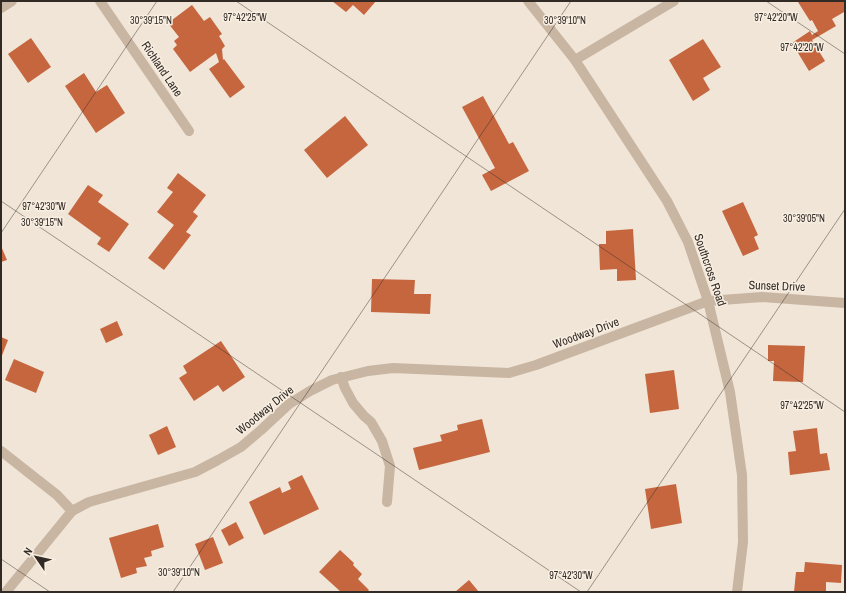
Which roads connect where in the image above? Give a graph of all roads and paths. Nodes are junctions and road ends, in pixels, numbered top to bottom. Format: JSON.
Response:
{"nodes":[{"id":1,"x":12,"y":1,"type":"edge"},
{"id":2,"x":100,"y":1,"type":"edge"},
{"id":3,"x":528,"y":1,"type":"edge"},
{"id":4,"x":674,"y":1,"type":"edge"},
{"id":5,"x":1,"y":8,"type":"edge"},
{"id":6,"x":575,"y":60,"type":"junction"},
{"id":7,"x":189,"y":131,"type":"dead end"},
{"id":8,"x":708,"y":301,"type":"junction"},
{"id":9,"x":845,"y":303,"type":"edge"},
{"id":10,"x":341,"y":377,"type":"junction"},
{"id":11,"x":1,"y":451,"type":"edge"},
{"id":12,"x":387,"y":502,"type":"dead end"},
{"id":13,"x":72,"y":511,"type":"junction"},
{"id":14,"x":6,"y":592,"type":"edge"},
{"id":15,"x":738,"y":592,"type":"edge"}],
"edges":[{"from":1,"to":5,"type":"street"},
{"from":2,"to":7,"type":"street","name":"Richland Lane"},
{"from":3,"to":6,"type":"street","name":"Southcross Road"},
{"from":4,"to":6,"type":"street"},
{"from":6,"to":8,"type":"street","name":"Southcross Road"},
{"from":8,"to":9,"type":"street","name":"Sunset Drive"},
{"from":8,"to":10,"type":"street","name":"Woodway Drive"},
{"from":8,"to":15,"type":"street","name":"Southcross Road"},
{"from":10,"to":12,"type":"street"},
{"from":10,"to":13,"type":"street","name":"Woodway Drive"},
{"from":11,"to":13,"type":"street"},
{"from":13,"to":14,"type":"street"}]}
